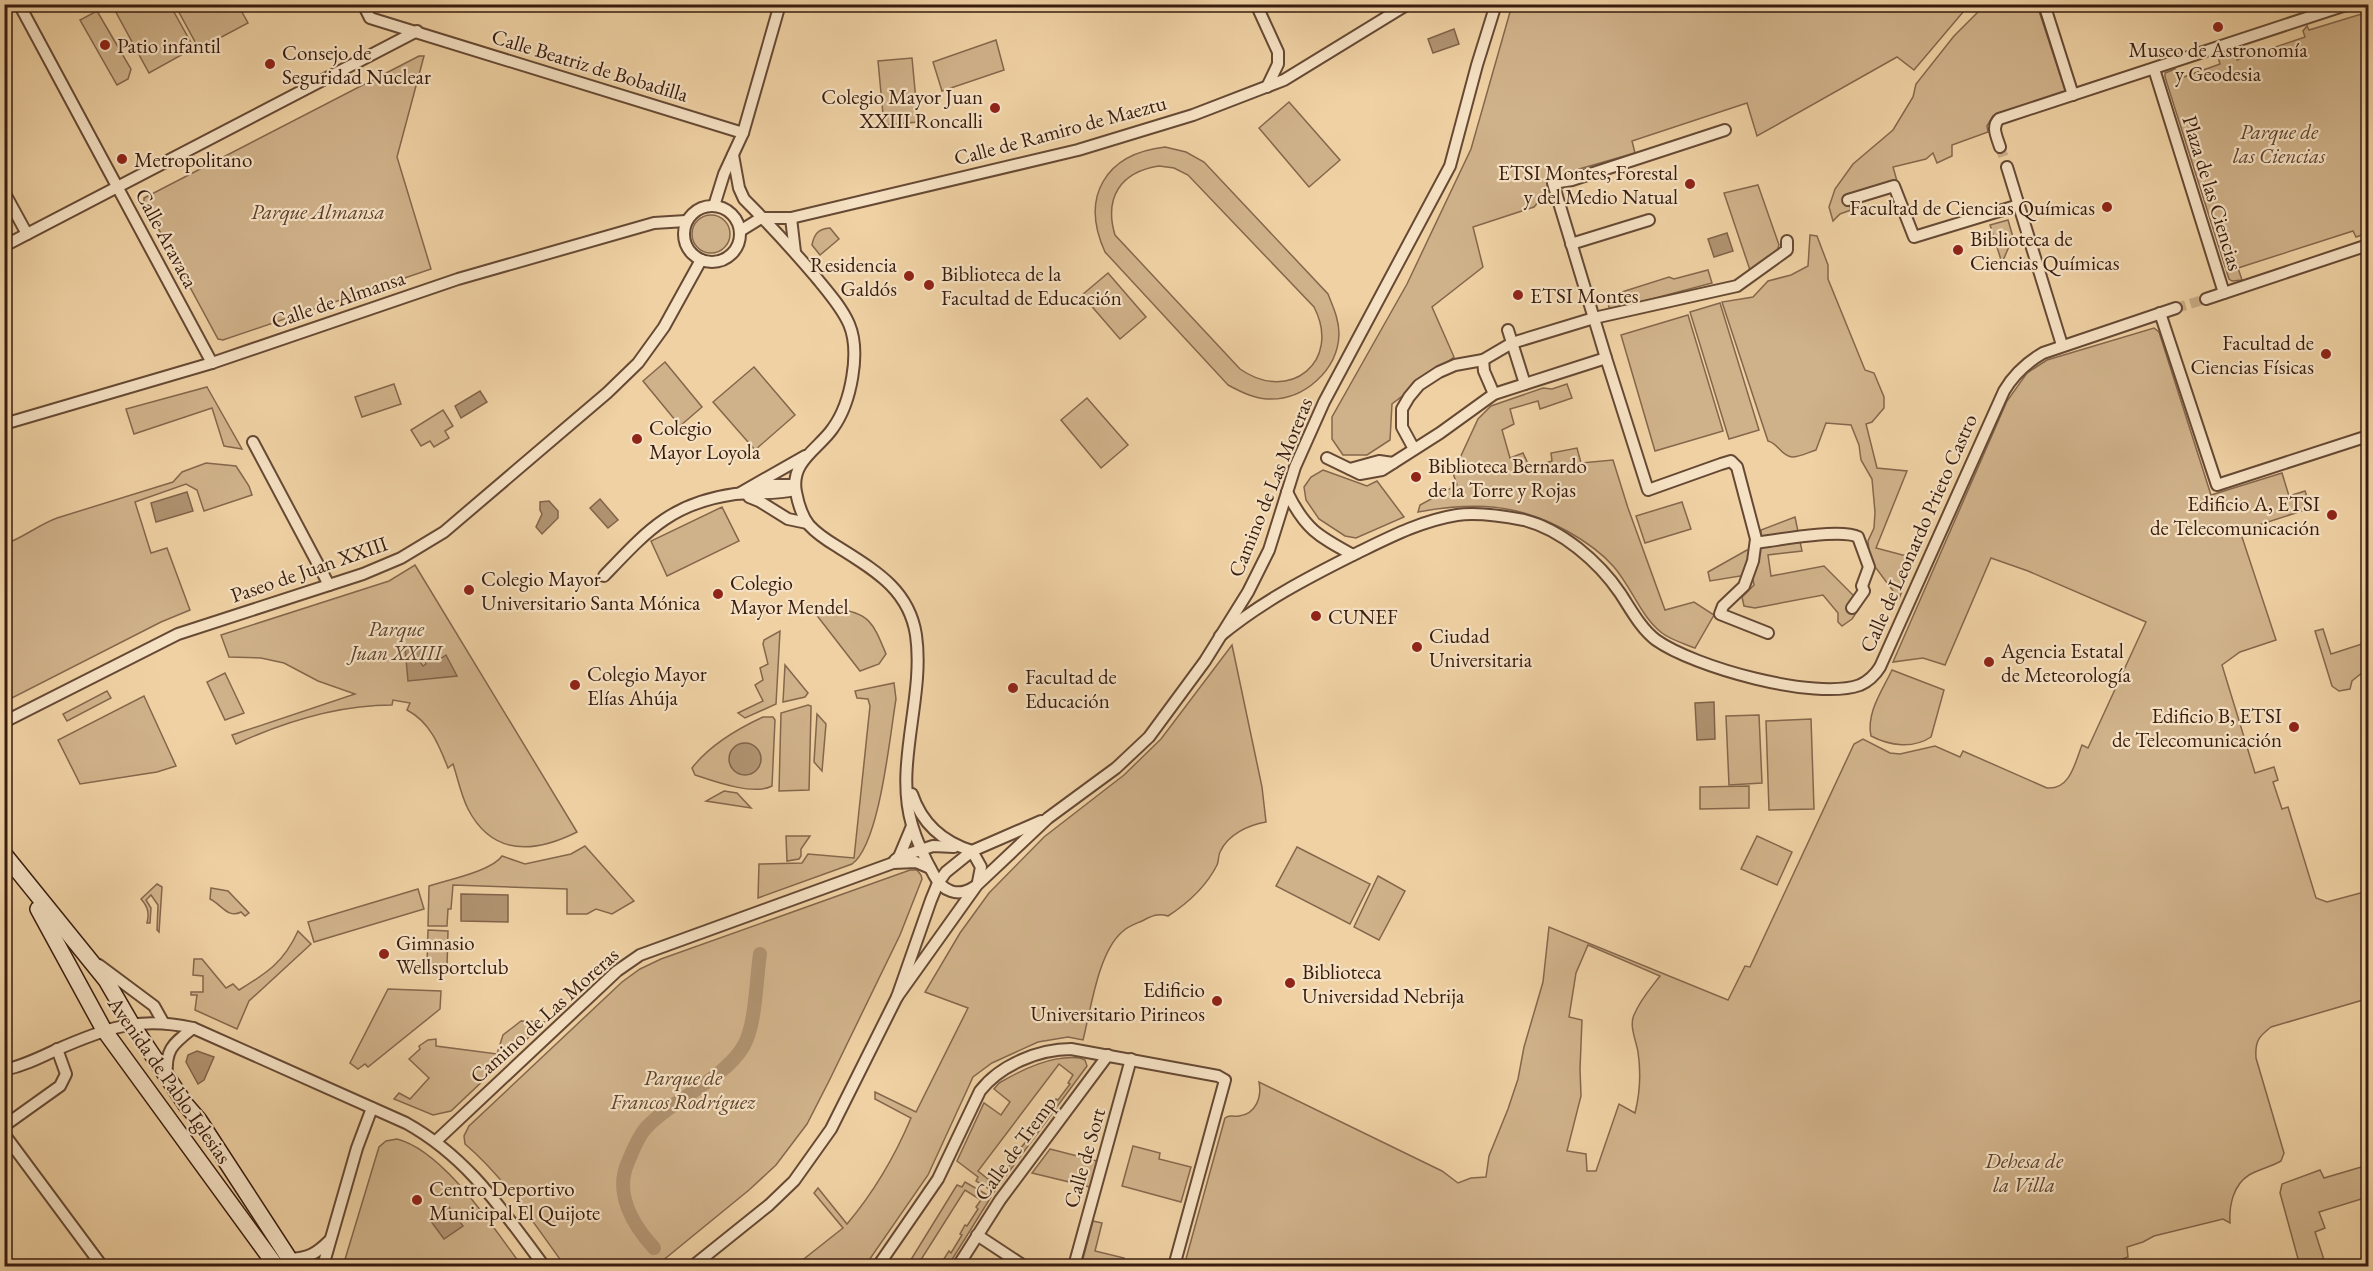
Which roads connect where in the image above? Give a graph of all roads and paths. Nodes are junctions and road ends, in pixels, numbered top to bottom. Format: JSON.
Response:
{"nodes":[{"id":1,"x":19,"y":4,"type":"edge"},
{"id":2,"x":363,"y":4,"type":"edge"},
{"id":3,"x":780,"y":4,"type":"edge"},
{"id":4,"x":1256,"y":4,"type":"edge"},
{"id":5,"x":1408,"y":4,"type":"edge"},
{"id":6,"x":1487,"y":4,"type":"edge"},
{"id":7,"x":1496,"y":4,"type":"edge"},
{"id":8,"x":2044,"y":4,"type":"edge"},
{"id":9,"x":2349,"y":4,"type":"edge"},
{"id":10,"x":1492,"y":19,"type":"junction"},
{"id":11,"x":417,"y":31,"type":"junction"},
{"id":12,"x":2154,"y":69,"type":"junction"},
{"id":13,"x":1267,"y":87,"type":"junction"},
{"id":14,"x":2073,"y":95,"type":"junction"},
{"id":15,"x":1725,"y":130,"type":"dead end"},
{"id":16,"x":743,"y":133,"type":"junction"},
{"id":17,"x":2000,"y":147,"type":"tunnel mouth"},
{"id":18,"x":733,"y":155,"type":"junction"},
{"id":19,"x":2007,"y":167,"type":"tunnel mouth"},
{"id":20,"x":117,"y":186,"type":"junction"},
{"id":21,"x":4,"y":192,"type":"edge"},
{"id":22,"x":1848,"y":200,"type":"dead end"},
{"id":23,"x":2019,"y":205,"type":"junction"},
{"id":24,"x":714,"y":206,"type":"junction"},
{"id":25,"x":761,"y":218,"type":"junction"},
{"id":26,"x":791,"y":218,"type":"junction"},
{"id":27,"x":1649,"y":220,"type":"dead end"},
{"id":28,"x":686,"y":221,"type":"junction"},
{"id":29,"x":740,"y":231,"type":"junction"},
{"id":30,"x":27,"y":234,"type":"junction"},
{"id":31,"x":1787,"y":241,"type":"dead end"},
{"id":32,"x":1571,"y":244,"type":"junction"},
{"id":33,"x":2368,"y":245,"type":"edge"},
{"id":34,"x":4,"y":246,"type":"edge"},
{"id":35,"x":795,"y":252,"type":"junction"},
{"id":36,"x":702,"y":260,"type":"junction"},
{"id":37,"x":2224,"y":293,"type":"junction"},
{"id":38,"x":2206,"y":299,"type":"tunnel mouth"},
{"id":39,"x":2176,"y":308,"type":"tunnel mouth"},
{"id":40,"x":2160,"y":313,"type":"junction"},
{"id":41,"x":1594,"y":318,"type":"junction"},
{"id":42,"x":1508,"y":330,"type":"dead end"},
{"id":43,"x":1512,"y":343,"type":"junction"},
{"id":44,"x":2062,"y":345,"type":"junction"},
{"id":45,"x":1606,"y":358,"type":"junction"},
{"id":46,"x":1483,"y":360,"type":"junction"},
{"id":47,"x":212,"y":363,"type":"junction"},
{"id":48,"x":1525,"y":384,"type":"junction"},
{"id":49,"x":1494,"y":394,"type":"junction"},
{"id":50,"x":4,"y":424,"type":"edge"},
{"id":51,"x":2368,"y":436,"type":"edge"},
{"id":52,"x":253,"y":442,"type":"dead end"},
{"id":53,"x":1414,"y":449,"type":"junction"},
{"id":54,"x":805,"y":456,"type":"junction"},
{"id":55,"x":1327,"y":458,"type":"dead end"},
{"id":56,"x":755,"y":485,"type":"junction"},
{"id":57,"x":795,"y":487,"type":"junction"},
{"id":58,"x":1287,"y":492,"type":"junction"},
{"id":59,"x":737,"y":494,"type":"junction"},
{"id":60,"x":807,"y":523,"type":"junction"},
{"id":61,"x":1756,"y":543,"type":"junction"},
{"id":62,"x":1353,"y":555,"type":"junction"},
{"id":63,"x":604,"y":576,"type":"dead end"},
{"id":64,"x":329,"y":585,"type":"junction"},
{"id":65,"x":1852,"y":608,"type":"dead end"},
{"id":66,"x":1768,"y":633,"type":"dead end"},
{"id":67,"x":1220,"y":636,"type":"junction"},
{"id":68,"x":6,"y":718,"type":"edge"},
{"id":69,"x":907,"y":780,"type":"junction"},
{"id":70,"x":1048,"y":818,"type":"junction"},
{"id":71,"x":912,"y":826,"type":"junction"},
{"id":72,"x":959,"y":847,"type":"junction"},
{"id":73,"x":921,"y":850,"type":"junction"},
{"id":74,"x":972,"y":851,"type":"junction"},
{"id":75,"x":4,"y":854,"type":"edge"},
{"id":76,"x":896,"y":860,"type":"junction"},
{"id":77,"x":930,"y":868,"type":"junction"},
{"id":78,"x":23,"y":880,"type":"junction"},
{"id":79,"x":938,"y":883,"type":"junction"},
{"id":80,"x":977,"y":885,"type":"junction"},
{"id":81,"x":84,"y":953,"type":"junction"},
{"id":82,"x":897,"y":997,"type":"junction"},
{"id":83,"x":163,"y":1022,"type":"junction"},
{"id":84,"x":130,"y":1023,"type":"junction"},
{"id":85,"x":193,"y":1028,"type":"junction"},
{"id":86,"x":104,"y":1030,"type":"junction"},
{"id":87,"x":57,"y":1049,"type":"junction"},
{"id":88,"x":1108,"y":1054,"type":"junction"},
{"id":89,"x":1131,"y":1059,"type":"junction"},
{"id":90,"x":4,"y":1070,"type":"edge"},
{"id":91,"x":167,"y":1077,"type":"junction"},
{"id":92,"x":372,"y":1108,"type":"junction"},
{"id":93,"x":4,"y":1126,"type":"edge"},
{"id":94,"x":4,"y":1134,"type":"edge"},
{"id":95,"x":436,"y":1141,"type":"junction"},
{"id":96,"x":977,"y":1235,"type":"junction"},
{"id":97,"x":332,"y":1239,"type":"junction"},
{"id":98,"x":706,"y":1262,"type":"edge"},
{"id":99,"x":286,"y":1264,"type":"edge"},
{"id":100,"x":102,"y":1266,"type":"edge"},
{"id":101,"x":323,"y":1266,"type":"edge"},
{"id":102,"x":544,"y":1266,"type":"edge"},
{"id":103,"x":693,"y":1266,"type":"edge"},
{"id":104,"x":878,"y":1266,"type":"edge"},
{"id":105,"x":958,"y":1266,"type":"edge"},
{"id":106,"x":1023,"y":1266,"type":"edge"},
{"id":107,"x":1074,"y":1266,"type":"edge"},
{"id":108,"x":1174,"y":1266,"type":"edge"}],
"edges":[{"from":1,"to":20,"type":"street","name":"Calle Aravaca"},
{"from":2,"to":11,"type":"street","name":"Calle Beatriz de Bobadilla"},
{"from":3,"to":16,"type":"street"},
{"from":4,"to":13,"type":"street"},
{"from":5,"to":13,"type":"street","name":"Calle de Ramiro de Maeztu"},
{"from":6,"to":10,"type":"street"},
{"from":7,"to":10,"type":"street","name":"Camino de Las Moreras"},
{"from":8,"to":14,"type":"street"},
{"from":9,"to":12,"type":"street"},
{"from":10,"to":58,"type":"street","name":"Camino de Las Moreras"},
{"from":11,"to":16,"type":"street","name":"Calle Beatriz de Bobadilla"},
{"from":11,"to":20,"type":"street"},
{"from":12,"to":14,"type":"street"},
{"from":12,"to":37,"type":"street","name":"Plaza de las Ciencias"},
{"from":13,"to":26,"type":"street","name":"Calle de Ramiro de Maeztu"},
{"from":14,"to":17,"type":"street"},
{"from":15,"to":32,"type":"street"},
{"from":16,"to":18,"type":"street"},
{"from":18,"to":24,"type":"street"},
{"from":18,"to":25,"type":"street"},
{"from":19,"to":23,"type":"street"},
{"from":20,"to":30,"type":"street"},
{"from":20,"to":47,"type":"street","name":"Calle Aravaca"},
{"from":21,"to":30,"type":"street"},
{"from":22,"to":23,"type":"street"},
{"from":23,"to":44,"type":"street"},
{"from":24,"to":28,"type":"street"},
{"from":24,"to":29,"type":"street"},
{"from":25,"to":26,"type":"street","name":"Calle de Ramiro de Maeztu"},
{"from":25,"to":29,"type":"street"},
{"from":25,"to":35,"type":"street"},
{"from":26,"to":35,"type":"street"},
{"from":27,"to":32,"type":"street"},
{"from":28,"to":36,"type":"street"},
{"from":28,"to":47,"type":"street","name":"Calle de Almansa"},
{"from":29,"to":36,"type":"street"},
{"from":30,"to":34,"type":"street"},
{"from":31,"to":41,"type":"street"},
{"from":32,"to":41,"type":"street"},
{"from":33,"to":37,"type":"street","name":"Plaza de las Ciencias"},
{"from":35,"to":54,"type":"street"},
{"from":36,"to":64,"type":"street","name":"Paseo de Juan XXIII"},
{"from":37,"to":38,"type":"street","name":"Plaza de las Ciencias"},
{"from":39,"to":40,"type":"street","name":"Calle de Leonardo Prieto Castro"},
{"from":40,"to":44,"type":"street","name":"Calle de Leonardo Prieto Castro"},
{"from":40,"to":51,"type":"street"},
{"from":41,"to":43,"type":"street"},
{"from":41,"to":45,"type":"street"},
{"from":42,"to":43,"type":"street"},
{"from":43,"to":46,"type":"street"},
{"from":43,"to":48,"type":"street"},
{"from":44,"to":62,"type":"street","name":"Calle de Leonardo Prieto Castro"},
{"from":45,"to":48,"type":"street"},
{"from":45,"to":61,"type":"street"},
{"from":46,"to":49,"type":"street"},
{"from":46,"to":53,"type":"street"},
{"from":47,"to":50,"type":"street","name":"Calle de Almansa"},
{"from":48,"to":49,"type":"street"},
{"from":49,"to":53,"type":"street"},
{"from":52,"to":64,"type":"street"},
{"from":53,"to":55,"type":"street"},
{"from":54,"to":56,"type":"street"},
{"from":54,"to":57,"type":"street"},
{"from":56,"to":57,"type":"street"},
{"from":56,"to":59,"type":"street"},
{"from":57,"to":59,"type":"street"},
{"from":57,"to":60,"type":"street"},
{"from":58,"to":62,"type":"street"},
{"from":58,"to":67,"type":"street","name":"Camino de Las Moreras"},
{"from":59,"to":60,"type":"street"},
{"from":59,"to":63,"type":"street"},
{"from":60,"to":69,"type":"street"},
{"from":61,"to":65,"type":"street"},
{"from":61,"to":66,"type":"street"},
{"from":62,"to":67,"type":"street","name":"Calle de Leonardo Prieto Castro"},
{"from":64,"to":68,"type":"street","name":"Paseo de Juan XXIII"},
{"from":67,"to":70,"type":"street","name":"Camino de Las Moreras"},
{"from":69,"to":71,"type":"street"},
{"from":69,"to":72,"type":"street"},
{"from":70,"to":74,"type":"street","name":"Camino de Las Moreras"},
{"from":70,"to":80,"type":"street","name":"Camino de Las Moreras"},
{"from":71,"to":73,"type":"street"},
{"from":71,"to":76,"type":"street"},
{"from":72,"to":73,"type":"street","name":"Camino de Las Moreras"},
{"from":72,"to":74,"type":"street"},
{"from":73,"to":76,"type":"street","name":"Camino de Las Moreras"},
{"from":73,"to":77,"type":"street"},
{"from":74,"to":79,"type":"street","name":"Camino de Las Moreras"},
{"from":74,"to":80,"type":"street"},
{"from":75,"to":78,"type":"street","name":"Avenida de Pablo Iglesias"},
{"from":76,"to":77,"type":"street","name":"Camino de Las Moreras"},
{"from":76,"to":95,"type":"street","name":"Camino de Las Moreras"},
{"from":77,"to":79,"type":"street"},
{"from":78,"to":81,"type":"street","name":"Avenida de Pablo Iglesias"},
{"from":78,"to":86,"type":"street","name":"Avenida de Pablo Iglesias"},
{"from":79,"to":80,"type":"street"},
{"from":79,"to":82,"type":"street"},
{"from":80,"to":82,"type":"street","name":"Camino de Las Moreras"},
{"from":81,"to":83,"type":"street","name":"Avenida de Pablo Iglesias"},
{"from":81,"to":84,"type":"street","name":"Avenida de Pablo Iglesias"},
{"from":82,"to":98,"type":"street"},
{"from":83,"to":84,"type":"street"},
{"from":83,"to":85,"type":"street"},
{"from":84,"to":86,"type":"street"},
{"from":84,"to":91,"type":"street","name":"Avenida de Pablo Iglesias"},
{"from":85,"to":91,"type":"street","name":"Avenida de Pablo Iglesias"},
{"from":85,"to":92,"type":"street"},
{"from":86,"to":87,"type":"street"},
{"from":86,"to":99,"type":"street","name":"Avenida de Pablo Iglesias"},
{"from":87,"to":90,"type":"street"},
{"from":87,"to":93,"type":"street"},
{"from":88,"to":89,"type":"street"},
{"from":88,"to":96,"type":"street","name":"Calle de Tremp"},
{"from":88,"to":104,"type":"street"},
{"from":89,"to":107,"type":"street","name":"Calle de Sort"},
{"from":89,"to":108,"type":"street"},
{"from":91,"to":99,"type":"street","name":"Avenida de Pablo Iglesias"},
{"from":92,"to":95,"type":"street"},
{"from":92,"to":97,"type":"street"},
{"from":94,"to":100,"type":"street"},
{"from":95,"to":102,"type":"street"},
{"from":96,"to":105,"type":"street","name":"Calle de Tremp"},
{"from":96,"to":106,"type":"street"},
{"from":97,"to":99,"type":"street"},
{"from":97,"to":101,"type":"street"},
{"from":98,"to":103,"type":"street"}]}
